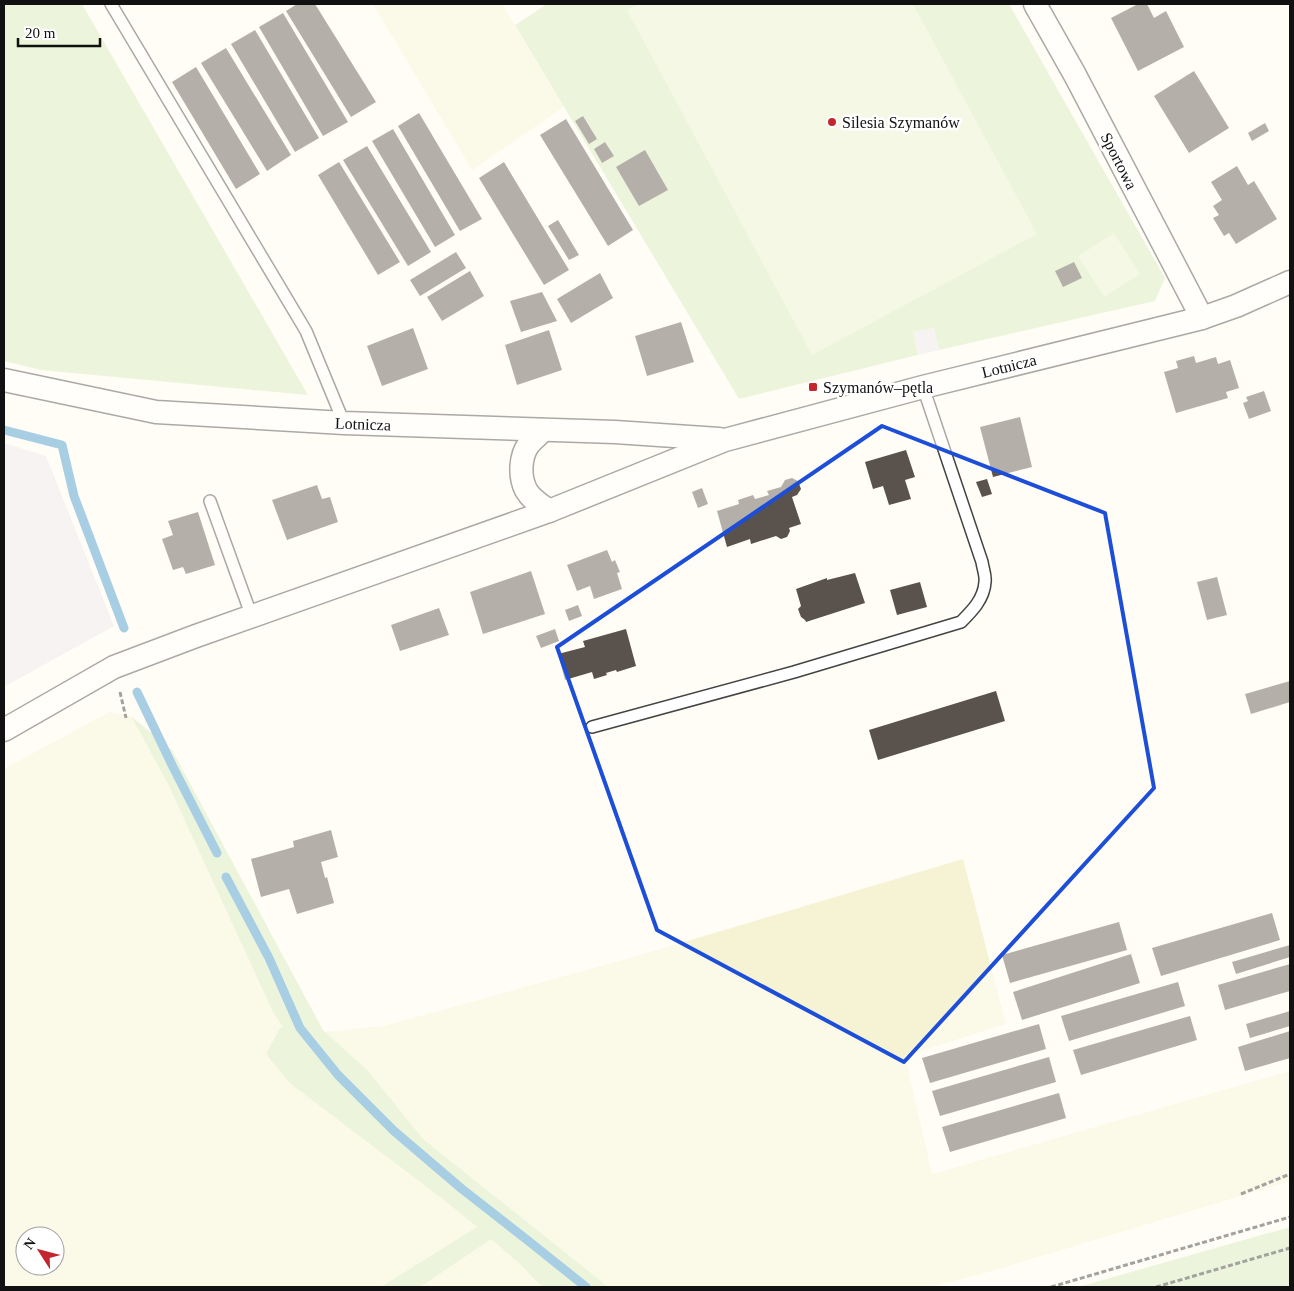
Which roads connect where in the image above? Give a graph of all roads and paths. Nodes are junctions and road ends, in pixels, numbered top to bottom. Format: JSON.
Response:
{"nodes":[{"id":1,"x":111,"y":4,"type":"edge"},
{"id":2,"x":1035,"y":4,"type":"edge"},
{"id":3,"x":1290,"y":282,"type":"edge"},
{"id":4,"x":1202,"y":318,"type":"junction"},
{"id":5,"x":4,"y":380,"type":"edge"},
{"id":6,"x":923,"y":387,"type":"junction"},
{"id":7,"x":344,"y":424,"type":"junction"},
{"id":8,"x":544,"y":430,"type":"junction"},
{"id":9,"x":725,"y":440,"type":"junction"},
{"id":10,"x":210,"y":501,"type":"dead end"},
{"id":11,"x":549,"y":511,"type":"junction"},
{"id":12,"x":252,"y":617,"type":"junction"},
{"id":13,"x":592,"y":727,"type":"dead end"},
{"id":14,"x":4,"y":730,"type":"edge"},
{"id":15,"x":1290,"y":1174,"type":"edge"},
{"id":16,"x":1241,"y":1194,"type":"dead end"},
{"id":17,"x":1290,"y":1217,"type":"edge"},
{"id":18,"x":1290,"y":1248,"type":"edge"},
{"id":19,"x":1051,"y":1287,"type":"edge"},
{"id":20,"x":1156,"y":1287,"type":"edge"}],
"edges":[{"from":1,"to":7,"type":"lane"},
{"from":2,"to":4,"type":"street","name":"Sportowa"},
{"from":3,"to":4,"type":"street","name":"Lotnicza"},
{"from":4,"to":6,"type":"street","name":"Lotnicza"},
{"from":5,"to":7,"type":"street","name":"Lotnicza"},
{"from":6,"to":9,"type":"street","name":"Lotnicza"},
{"from":6,"to":13,"type":"lane"},
{"from":7,"to":8,"type":"street","name":"Lotnicza"},
{"from":8,"to":9,"type":"street","name":"Lotnicza"},
{"from":8,"to":11,"type":"street"},
{"from":9,"to":11,"type":"street","name":"Lotnicza"},
{"from":10,"to":12,"type":"lane"},
{"from":11,"to":12,"type":"street","name":"Lotnicza"},
{"from":12,"to":14,"type":"street","name":"Lotnicza"},
{"from":15,"to":16,"type":"path"},
{"from":17,"to":19,"type":"path"},
{"from":18,"to":20,"type":"path"}]}
